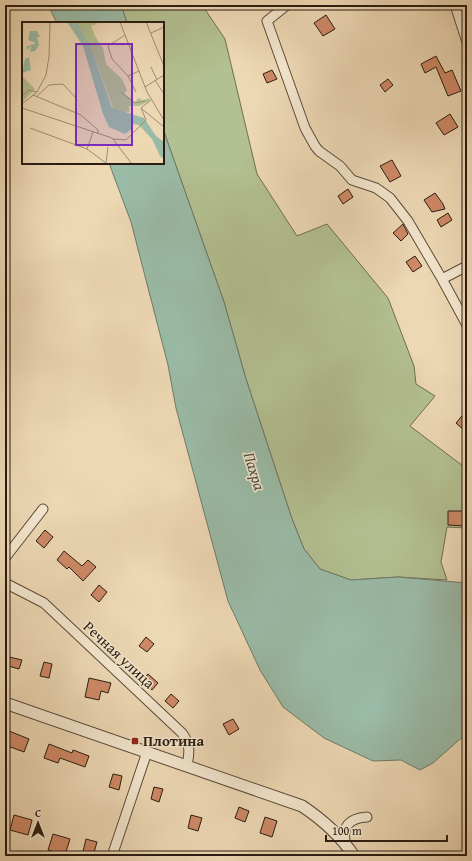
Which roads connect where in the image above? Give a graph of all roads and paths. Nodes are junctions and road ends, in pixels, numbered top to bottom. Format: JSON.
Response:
{"nodes":[{"id":1,"x":287,"y":5,"type":"edge"},
{"id":2,"x":454,"y":5,"type":"edge"},
{"id":3,"x":467,"y":42,"type":"edge"},
{"id":4,"x":467,"y":266,"type":"edge"},
{"id":5,"x":442,"y":279,"type":"junction"},
{"id":6,"x":467,"y":325,"type":"edge"},
{"id":7,"x":43,"y":509,"type":"dead end"},
{"id":8,"x":5,"y":558,"type":"edge"},
{"id":9,"x":5,"y":583,"type":"edge"},
{"id":10,"x":5,"y":703,"type":"edge"},
{"id":11,"x":147,"y":752,"type":"junction"},
{"id":12,"x":187,"y":765,"type":"junction"},
{"id":13,"x":367,"y":817,"type":"dead end"},
{"id":14,"x":346,"y":844,"type":"junction"},
{"id":15,"x":112,"y":856,"type":"edge"},
{"id":16,"x":354,"y":856,"type":"edge"}],
"edges":[{"from":1,"to":5,"type":"street"},
{"from":2,"to":3,"type":"street"},
{"from":4,"to":5,"type":"street"},
{"from":5,"to":6,"type":"street"},
{"from":7,"to":8,"type":"street"},
{"from":9,"to":12,"type":"street","name":"Речная улица"},
{"from":10,"to":11,"type":"street"},
{"from":11,"to":12,"type":"street"},
{"from":11,"to":15,"type":"street"},
{"from":12,"to":14,"type":"street"},
{"from":13,"to":14,"type":"street"},
{"from":14,"to":16,"type":"street"}]}
